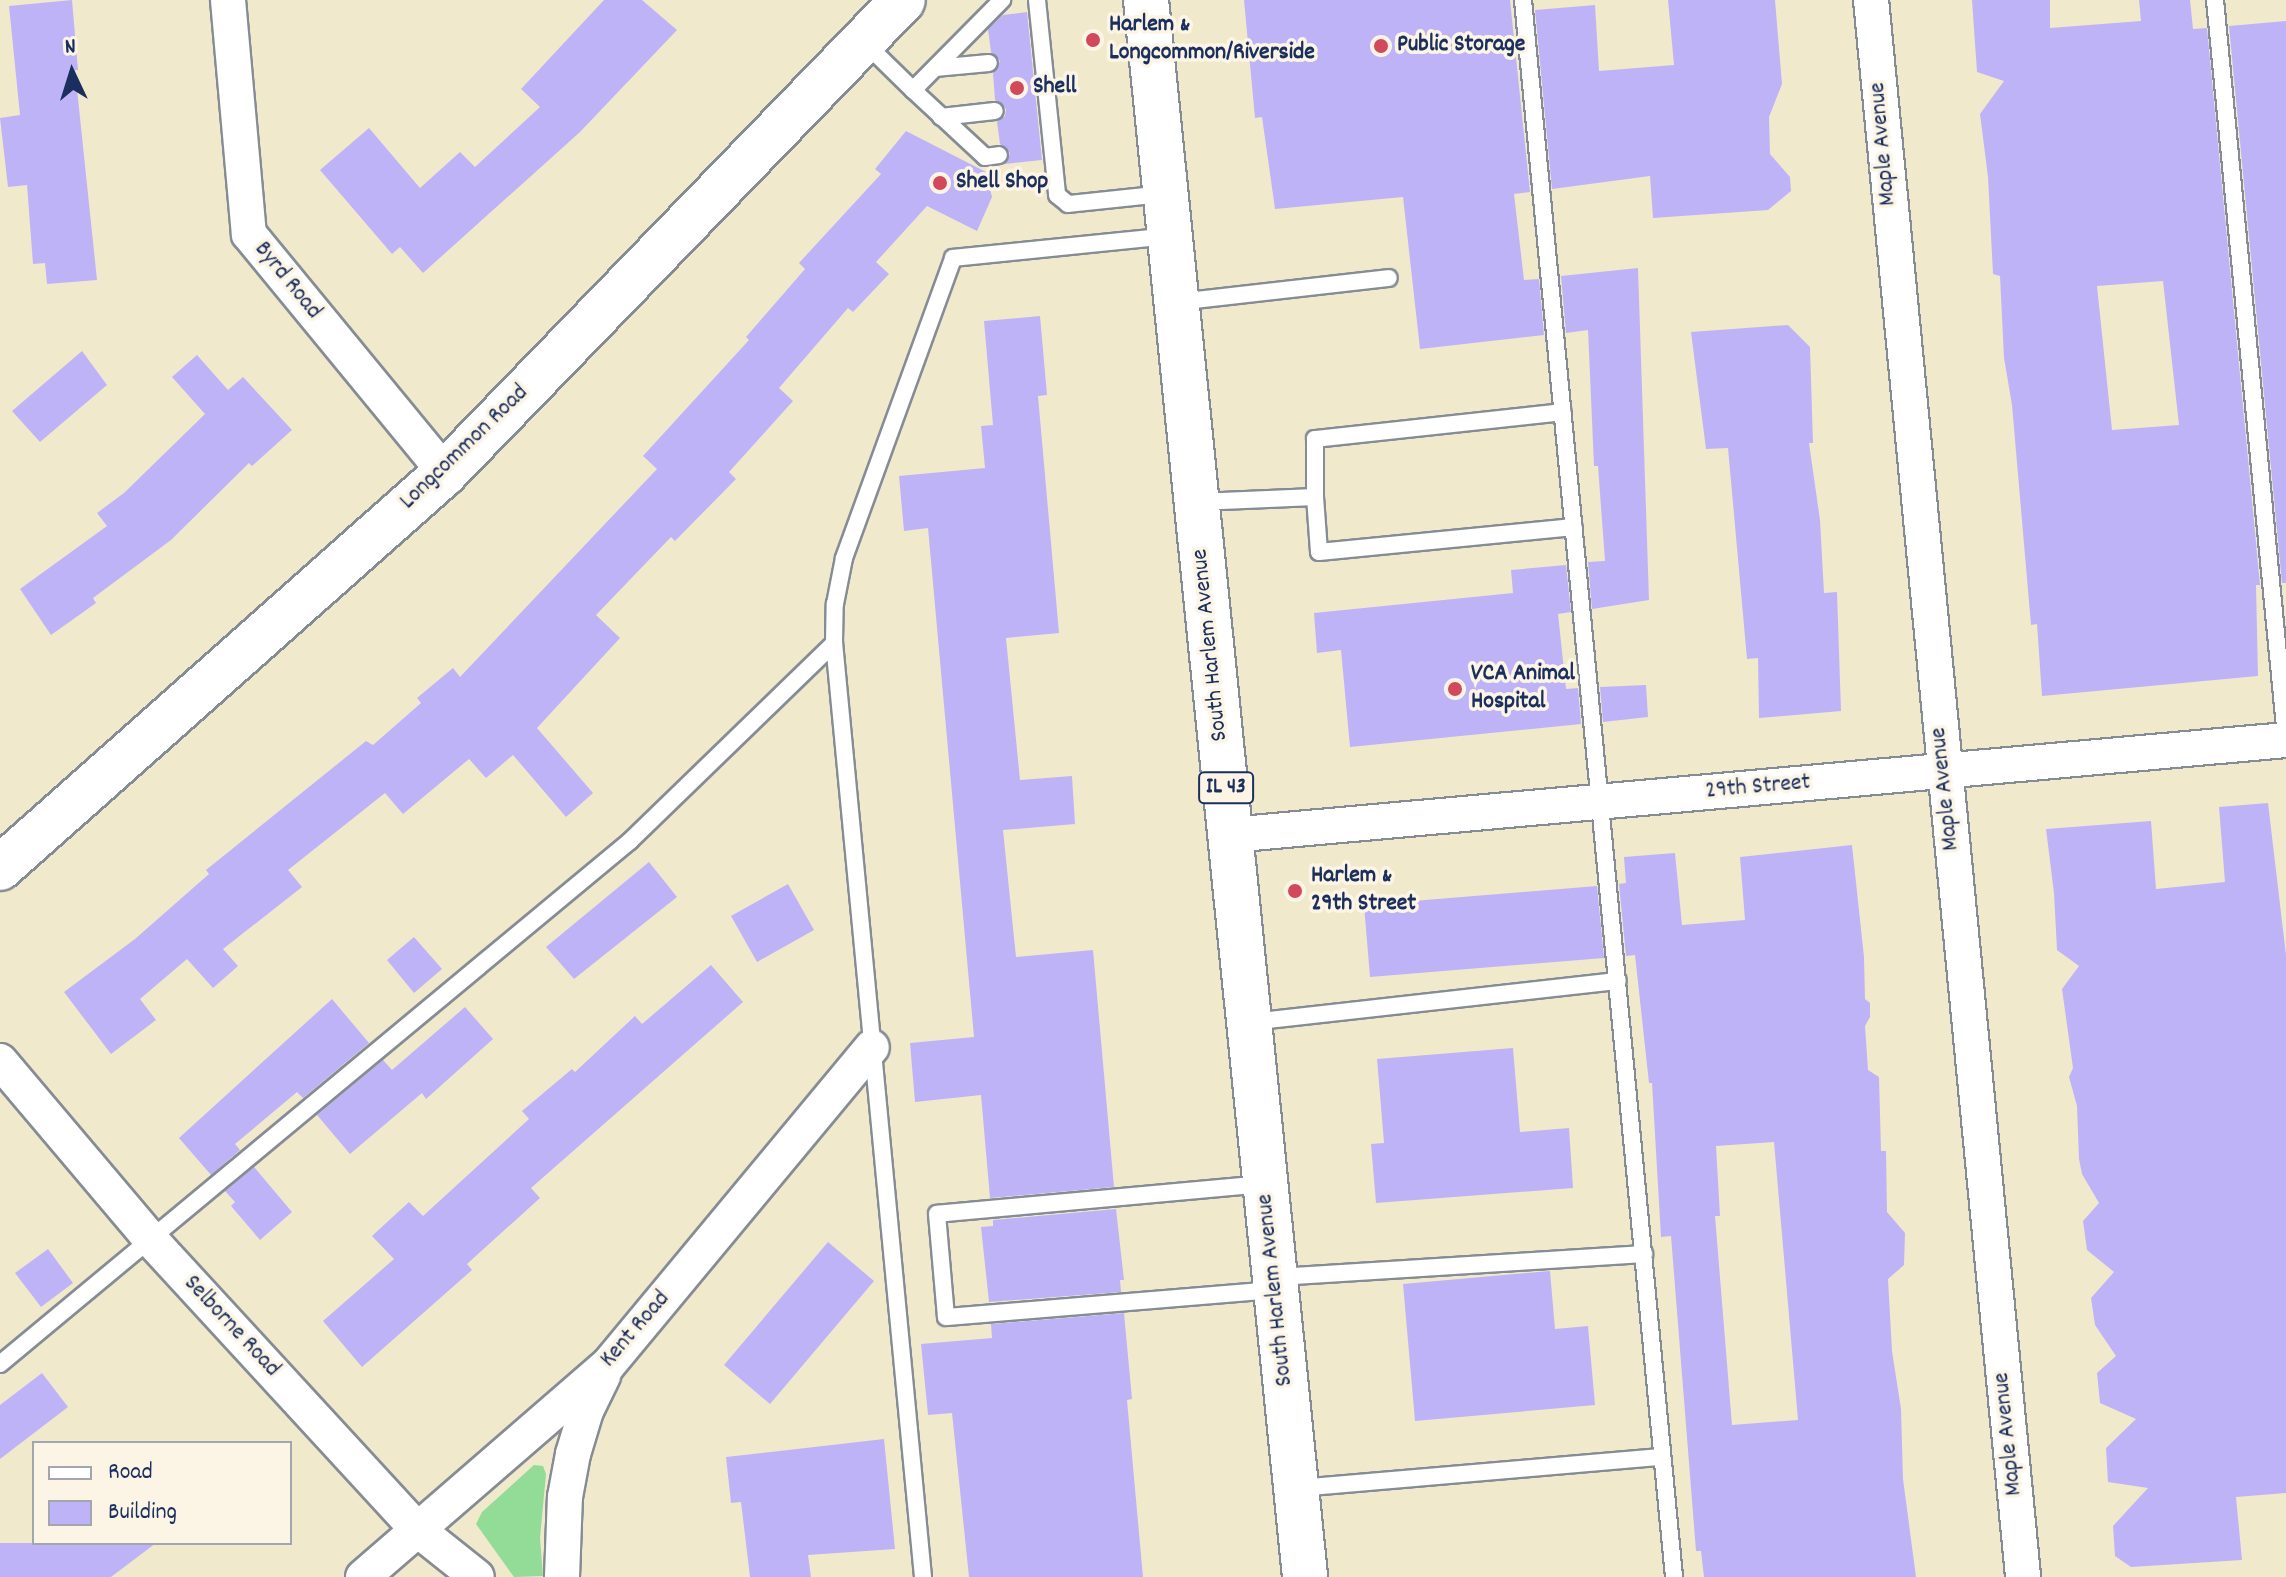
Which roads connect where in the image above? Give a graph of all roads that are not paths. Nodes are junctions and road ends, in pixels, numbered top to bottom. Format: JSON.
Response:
{"nodes":[{"id":1,"x":228,"y":0,"type":"edge"},
{"id":2,"x":903,"y":0,"type":"edge"},
{"id":3,"x":1002,"y":0,"type":"edge"},
{"id":4,"x":1037,"y":0,"type":"edge"},
{"id":5,"x":1146,"y":0,"type":"edge"},
{"id":6,"x":1523,"y":0,"type":"edge"},
{"id":7,"x":1871,"y":0,"type":"edge"},
{"id":8,"x":2215,"y":0,"type":"edge"},
{"id":9,"x":863,"y":41,"type":"junction"},
{"id":10,"x":989,"y":63,"type":"dead end"},
{"id":11,"x":935,"y":68,"type":"junction"},
{"id":12,"x":913,"y":90,"type":"junction"},
{"id":13,"x":995,"y":111,"type":"dead end"},
{"id":14,"x":941,"y":117,"type":"junction"},
{"id":15,"x":999,"y":155,"type":"dead end"},
{"id":16,"x":1168,"y":215,"type":"junction"},
{"id":17,"x":1389,"y":278,"type":"dead end"},
{"id":18,"x":1177,"y":302,"type":"junction"},
{"id":19,"x":1563,"y":412,"type":"junction"},
{"id":20,"x":445,"y":473,"type":"junction"},
{"id":21,"x":1315,"y":497,"type":"junction"},
{"id":22,"x":1196,"y":502,"type":"junction"},
{"id":23,"x":1574,"y":527,"type":"junction"},
{"id":24,"x":834,"y":643,"type":"junction"},
{"id":25,"x":2286,"y":739,"type":"edge"},
{"id":26,"x":1944,"y":771,"type":"junction"},
{"id":27,"x":1601,"y":802,"type":"junction"},
{"id":28,"x":1230,"y":835,"type":"junction"},
{"id":29,"x":0,"y":868,"type":"edge"},
{"id":30,"x":1618,"y":981,"type":"junction"},
{"id":31,"x":1249,"y":1022,"type":"junction"},
{"id":32,"x":872,"y":1047,"type":"junction"},
{"id":33,"x":0,"y":1061,"type":"edge"},
{"id":34,"x":1265,"y":1184,"type":"junction"},
{"id":35,"x":152,"y":1241,"type":"junction"},
{"id":36,"x":1644,"y":1254,"type":"junction"},
{"id":37,"x":1276,"y":1283,"type":"junction"},
{"id":38,"x":0,"y":1364,"type":"edge"},
{"id":39,"x":608,"y":1365,"type":"junction"},
{"id":40,"x":1662,"y":1457,"type":"junction"},
{"id":41,"x":1296,"y":1488,"type":"junction"},
{"id":42,"x":418,"y":1530,"type":"junction"},
{"id":43,"x":363,"y":1577,"type":"edge"},
{"id":44,"x":477,"y":1577,"type":"edge"},
{"id":45,"x":562,"y":1577,"type":"edge"},
{"id":46,"x":923,"y":1577,"type":"edge"},
{"id":47,"x":1305,"y":1577,"type":"edge"},
{"id":48,"x":1674,"y":1577,"type":"edge"},
{"id":49,"x":2023,"y":1577,"type":"edge"}],
"edges":[{"from":1,"to":20,"type":"street","name":"Byrd Road"},
{"from":2,"to":9,"type":"main road","name":"Longcommon Road"},
{"from":3,"to":11,"type":"lane"},
{"from":4,"to":16,"type":"lane"},
{"from":5,"to":16,"type":"main road","name":"South Harlem Avenue","number":"IL 43"},
{"from":6,"to":19,"type":"lane"},
{"from":7,"to":26,"type":"street","name":"Maple Avenue"},
{"from":8,"to":25,"type":"lane"},
{"from":9,"to":12,"type":"lane"},
{"from":9,"to":20,"type":"main road","name":"Longcommon Road"},
{"from":10,"to":11,"type":"lane"},
{"from":11,"to":12,"type":"lane"},
{"from":12,"to":14,"type":"lane"},
{"from":13,"to":14,"type":"lane"},
{"from":14,"to":15,"type":"lane"},
{"from":16,"to":18,"type":"main road","name":"South Harlem Avenue","number":"IL 43"},
{"from":16,"to":24,"type":"lane"},
{"from":17,"to":18,"type":"lane"},
{"from":18,"to":22,"type":"main road","name":"South Harlem Avenue","number":"IL 43"},
{"from":19,"to":21,"type":"lane"},
{"from":19,"to":23,"type":"lane"},
{"from":20,"to":29,"type":"main road","name":"Longcommon Road"},
{"from":21,"to":22,"type":"lane"},
{"from":21,"to":23,"type":"lane"},
{"from":22,"to":28,"type":"main road","name":"South Harlem Avenue","number":"IL 43"},
{"from":23,"to":27,"type":"lane"},
{"from":24,"to":32,"type":"lane"},
{"from":24,"to":35,"type":"lane"},
{"from":25,"to":26,"type":"street","name":"29th Street"},
{"from":26,"to":27,"type":"street","name":"29th Street"},
{"from":26,"to":49,"type":"street","name":"Maple Avenue"},
{"from":27,"to":28,"type":"street","name":"29th Street"},
{"from":27,"to":30,"type":"lane"},
{"from":28,"to":31,"type":"main road","name":"South Harlem Avenue","number":"IL 43"},
{"from":30,"to":31,"type":"lane"},
{"from":30,"to":36,"type":"lane"},
{"from":31,"to":34,"type":"main road","name":"South Harlem Avenue","number":"IL 43"},
{"from":32,"to":39,"type":"street","name":"Kent Road"},
{"from":32,"to":46,"type":"lane"},
{"from":33,"to":35,"type":"street","name":"Selborne Road"},
{"from":34,"to":37,"type":"main road","name":"South Harlem Avenue","number":"IL 43"},
{"from":34,"to":37,"type":"lane"},
{"from":35,"to":38,"type":"lane"},
{"from":35,"to":42,"type":"street","name":"Selborne Road"},
{"from":36,"to":37,"type":"lane"},
{"from":36,"to":40,"type":"lane"},
{"from":37,"to":41,"type":"main road","name":"South Harlem Avenue","number":"IL 43"},
{"from":39,"to":42,"type":"street","name":"Kent Road"},
{"from":39,"to":45,"type":"street"},
{"from":40,"to":41,"type":"lane"},
{"from":40,"to":48,"type":"lane"},
{"from":41,"to":47,"type":"main road","name":"South Harlem Avenue","number":"IL 43"},
{"from":42,"to":43,"type":"street","name":"Kent Road"},
{"from":42,"to":44,"type":"street","name":"Selborne Road"}]}
